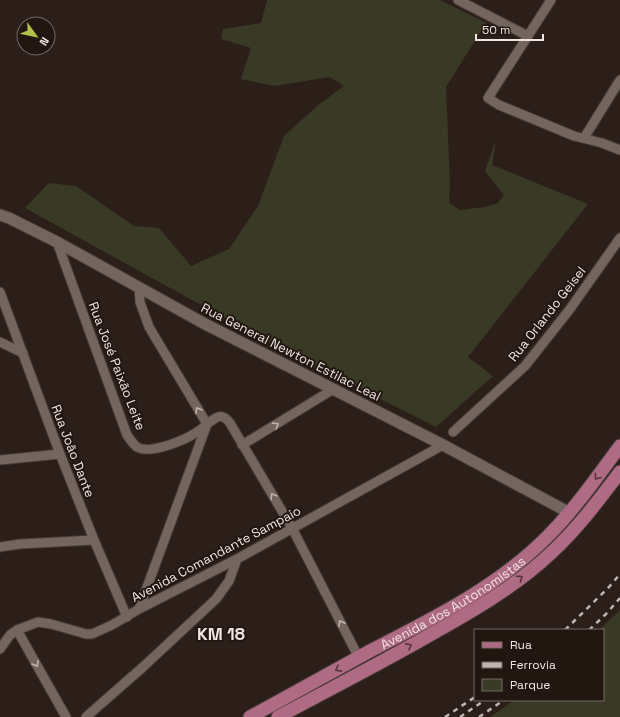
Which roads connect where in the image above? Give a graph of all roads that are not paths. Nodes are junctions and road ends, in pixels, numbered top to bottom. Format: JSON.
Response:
{"nodes":[{"id":1,"x":458,"y":0,"type":"edge"},
{"id":2,"x":551,"y":0,"type":"edge"},
{"id":3,"x":528,"y":36,"type":"junction"},
{"id":4,"x":620,"y":80,"type":"edge"},
{"id":5,"x":584,"y":138,"type":"junction"},
{"id":6,"x":620,"y":150,"type":"edge"},
{"id":7,"x":0,"y":215,"type":"edge"},
{"id":8,"x":620,"y":238,"type":"edge"},
{"id":9,"x":57,"y":242,"type":"junction"},
{"id":10,"x":139,"y":287,"type":"junction"},
{"id":11,"x":0,"y":292,"type":"edge"},
{"id":12,"x":0,"y":342,"type":"edge"},
{"id":13,"x":23,"y":353,"type":"junction"},
{"id":14,"x":332,"y":390,"type":"junction"},
{"id":15,"x":207,"y":424,"type":"junction"},
{"id":16,"x":453,"y":432,"type":"dead end"},
{"id":17,"x":242,"y":445,"type":"junction"},
{"id":18,"x":443,"y":445,"type":"junction"},
{"id":19,"x":620,"y":446,"type":"edge"},
{"id":20,"x":60,"y":454,"type":"junction"},
{"id":21,"x":0,"y":460,"type":"edge"},
{"id":22,"x":620,"y":472,"type":"edge"},
{"id":23,"x":570,"y":513,"type":"junction"},
{"id":24,"x":292,"y":528,"type":"junction"},
{"id":25,"x":94,"y":540,"type":"junction"},
{"id":26,"x":0,"y":547,"type":"edge"},
{"id":27,"x":237,"y":558,"type":"junction"},
{"id":28,"x":139,"y":609,"type":"junction"},
{"id":29,"x":127,"y":617,"type":"junction"},
{"id":30,"x":17,"y":630,"type":"junction"},
{"id":31,"x":0,"y":649,"type":"edge"},
{"id":32,"x":359,"y":658,"type":"junction"},
{"id":33,"x":351,"y":678,"type":"junction"},
{"id":34,"x":66,"y":717,"type":"edge"},
{"id":35,"x":86,"y":717,"type":"edge"},
{"id":36,"x":250,"y":717,"type":"edge"},
{"id":37,"x":278,"y":717,"type":"edge"}],
"edges":[{"from":1,"to":3,"type":"street"},
{"from":2,"to":3,"type":"street"},
{"from":3,"to":5,"type":"street"},
{"from":4,"to":5,"type":"street"},
{"from":5,"to":6,"type":"street"},
{"from":7,"to":9,"type":"street","name":"Rua General Newton Estilac Leal"},
{"from":8,"to":16,"type":"street","name":"Rua Orlando Geisel"},
{"from":9,"to":10,"type":"street","name":"Rua General Newton Estilac Leal"},
{"from":9,"to":15,"type":"street","name":"Rua José Paixão Leite"},
{"from":10,"to":14,"type":"street","name":"Rua General Newton Estilac Leal"},
{"from":15,"to":10,"type":"street","one_way":true},
{"from":11,"to":13,"type":"street","name":"Rua João Dante"},
{"from":12,"to":13,"type":"street"},
{"from":13,"to":20,"type":"street","name":"Rua João Dante"},
{"from":17,"to":14,"type":"street","one_way":true},
{"from":14,"to":18,"type":"street","name":"Rua General Newton Estilac Leal"},
{"from":15,"to":17,"type":"street","name":"Rua José Paixão Leite"},
{"from":15,"to":28,"type":"street"},
{"from":24,"to":17,"type":"street","one_way":true},
{"from":18,"to":23,"type":"street","name":"Rua General Newton Estilac Leal"},
{"from":18,"to":24,"type":"street","name":"Avenida Comandante Sampaio"},
{"from":19,"to":23,"type":"main road","name":"Avenida dos Autonomistas","one_way":true},
{"from":20,"to":21,"type":"street"},
{"from":20,"to":25,"type":"street","name":"Rua João Dante"},
{"from":33,"to":22,"type":"main road","name":"Avenida dos Autonomistas","one_way":true},
{"from":23,"to":32,"type":"main road","name":"Avenida dos Autonomistas"},
{"from":24,"to":27,"type":"street","name":"Avenida Comandante Sampaio"},
{"from":32,"to":24,"type":"street","one_way":true},
{"from":25,"to":26,"type":"street"},
{"from":25,"to":29,"type":"street","name":"Rua João Dante"},
{"from":27,"to":28,"type":"street","name":"Avenida Comandante Sampaio"},
{"from":27,"to":35,"type":"street"},
{"from":28,"to":29,"type":"street","name":"Avenida Comandante Sampaio"},
{"from":29,"to":30,"type":"street","name":"Avenida Comandante Sampaio"},
{"from":30,"to":31,"type":"street","name":"Avenida Comandante Sampaio"},
{"from":30,"to":34,"type":"street","one_way":true},
{"from":32,"to":33,"type":"main road"},
{"from":32,"to":36,"type":"main road","name":"Avenida dos Autonomistas","one_way":true},
{"from":33,"to":37,"type":"main road","name":"Avenida dos Autonomistas"}]}
